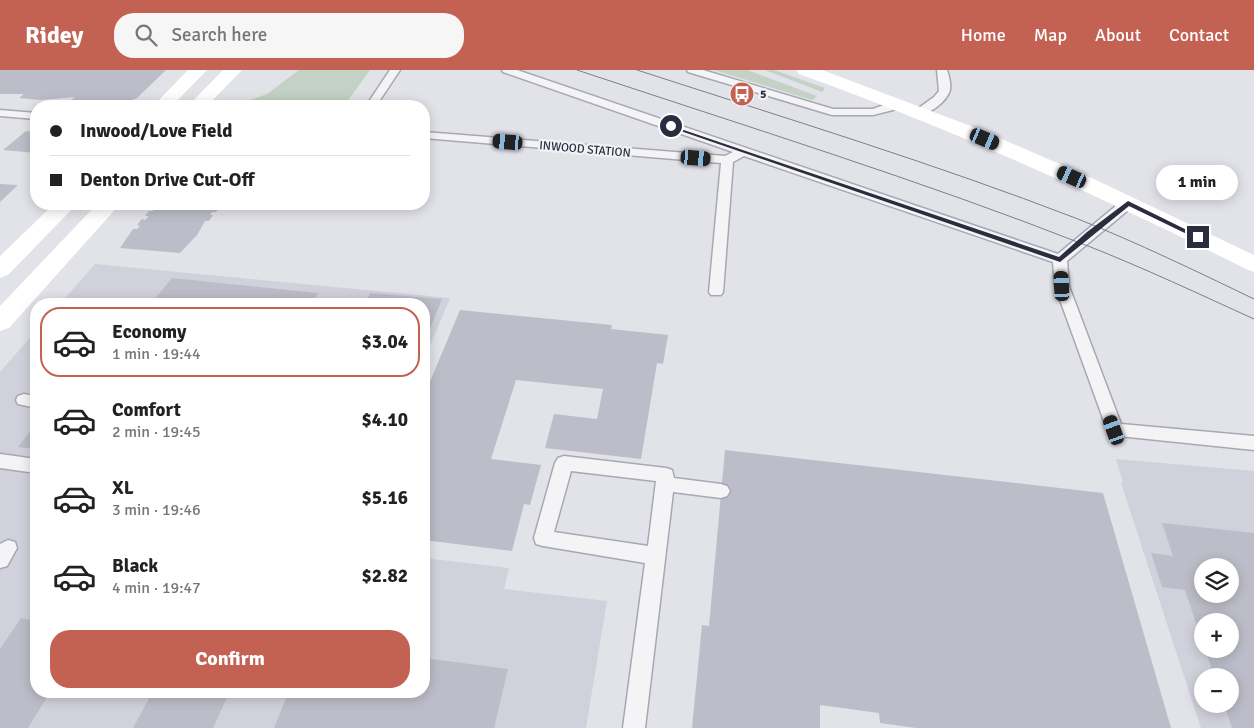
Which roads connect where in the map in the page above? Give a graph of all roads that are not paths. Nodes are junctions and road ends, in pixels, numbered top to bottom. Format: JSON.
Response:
{"nodes":[{"id":1,"x":198,"y":70,"type":"edge"},
{"id":2,"x":233,"y":70,"type":"edge"},
{"id":3,"x":395,"y":70,"type":"edge"},
{"id":4,"x":507,"y":70,"type":"edge"},
{"id":5,"x":692,"y":70,"type":"edge"},
{"id":6,"x":806,"y":70,"type":"edge"},
{"id":7,"x":942,"y":70,"type":"edge"},
{"id":8,"x":168,"y":100,"type":"edge"},
{"id":9,"x":203,"y":100,"type":"edge"},
{"id":10,"x":375,"y":100,"type":"edge"},
{"id":11,"x":897,"y":103,"type":"junction"},
{"id":12,"x":920,"y":112,"type":"junction"},
{"id":13,"x":0,"y":113,"type":"edge"},
{"id":14,"x":30,"y":116,"type":"edge"},
{"id":15,"x":430,"y":135,"type":"edge"},
{"id":16,"x":744,"y":150,"type":"junction"},
{"id":17,"x":727,"y":160,"type":"junction"},
{"id":18,"x":1128,"y":203,"type":"junction"},
{"id":19,"x":60,"y":210,"type":"edge"},
{"id":20,"x":103,"y":210,"type":"edge"},
{"id":21,"x":1060,"y":260,"type":"junction"},
{"id":22,"x":1254,"y":264,"type":"edge"},
{"id":23,"x":0,"y":270,"type":"edge"},
{"id":24,"x":0,"y":278,"type":"edge"},
{"id":25,"x":39,"y":280,"type":"junction"},
{"id":26,"x":716,"y":292,"type":"dead end"},
{"id":27,"x":0,"y":322,"type":"edge"},
{"id":28,"x":1254,"y":443,"type":"edge"},
{"id":29,"x":0,"y":461,"type":"edge"},
{"id":30,"x":30,"y":465,"type":"edge"},
{"id":31,"x":665,"y":484,"type":"junction"},
{"id":32,"x":721,"y":490,"type":"dead end"},
{"id":33,"x":656,"y":556,"type":"junction"},
{"id":34,"x":634,"y":728,"type":"edge"}],
"edges":[{"from":1,"to":8,"type":"main road"},
{"from":2,"to":9,"type":"main road"},
{"from":3,"to":10,"type":"lane"},
{"from":4,"to":16,"type":"lane"},
{"from":5,"to":11,"type":"lane"},
{"from":6,"to":11,"type":"main road"},
{"from":7,"to":12,"type":"lane"},
{"from":11,"to":12,"type":"main road"},
{"from":12,"to":18,"type":"main road"},
{"from":13,"to":14,"type":"lane"},
{"from":15,"to":17,"type":"lane","name":"INWOOD STATION"},
{"from":16,"to":17,"type":"lane"},
{"from":16,"to":21,"type":"lane"},
{"from":17,"to":26,"type":"lane"},
{"from":18,"to":21,"type":"lane"},
{"from":18,"to":22,"type":"main road"},
{"from":19,"to":23,"type":"main road"},
{"from":20,"to":25,"type":"main road"},
{"from":21,"to":28,"type":"lane"},
{"from":24,"to":25,"type":"main road"},
{"from":25,"to":27,"type":"main road"},
{"from":29,"to":30,"type":"lane"},
{"from":31,"to":32,"type":"lane"},
{"from":31,"to":33,"type":"lane"},
{"from":31,"to":33,"type":"lane"},
{"from":33,"to":34,"type":"lane"}]}
